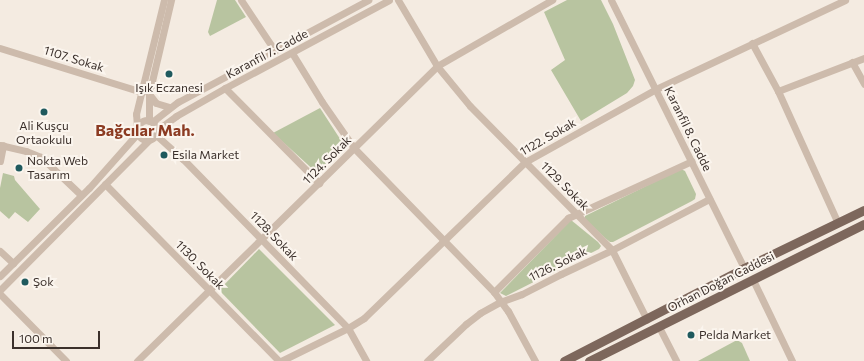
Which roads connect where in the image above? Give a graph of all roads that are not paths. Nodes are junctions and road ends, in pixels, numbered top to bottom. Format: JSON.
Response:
{"nodes":[{"id":1,"x":164,"y":0,"type":"edge"},
{"id":2,"x":171,"y":0,"type":"edge"},
{"id":3,"x":242,"y":0,"type":"edge"},
{"id":4,"x":368,"y":0,"type":"edge"},
{"id":5,"x":389,"y":0,"type":"edge"},
{"id":6,"x":398,"y":0,"type":"edge"},
{"id":7,"x":552,"y":0,"type":"edge"},
{"id":8,"x":611,"y":0,"type":"edge"},
{"id":9,"x":845,"y":0,"type":"edge"},
{"id":10,"x":752,"y":43,"type":"junction"},
{"id":11,"x":0,"y":50,"type":"edge"},
{"id":12,"x":275,"y":50,"type":"junction"},
{"id":13,"x":292,"y":53,"type":"junction"},
{"id":14,"x":864,"y":58,"type":"edge"},
{"id":15,"x":852,"y":62,"type":"junction"},
{"id":16,"x":437,"y":66,"type":"junction"},
{"id":17,"x":864,"y":84,"type":"edge"},
{"id":18,"x":225,"y":88,"type":"junction"},
{"id":19,"x":656,"y":89,"type":"junction"},
{"id":20,"x":778,"y":91,"type":"junction"},
{"id":21,"x":145,"y":93,"type":"junction"},
{"id":22,"x":169,"y":107,"type":"junction"},
{"id":23,"x":151,"y":121,"type":"junction"},
{"id":24,"x":137,"y":130,"type":"junction"},
{"id":25,"x":156,"y":133,"type":"junction"},
{"id":26,"x":149,"y":140,"type":"junction"},
{"id":27,"x":1,"y":145,"type":"edge"},
{"id":28,"x":354,"y":148,"type":"junction"},
{"id":29,"x":692,"y":160,"type":"junction"},
{"id":30,"x":0,"y":161,"type":"edge"},
{"id":31,"x":525,"y":162,"type":"junction"},
{"id":32,"x":319,"y":183,"type":"junction"},
{"id":33,"x":105,"y":184,"type":"junction"},
{"id":34,"x":81,"y":195,"type":"junction"},
{"id":35,"x":709,"y":199,"type":"junction"},
{"id":36,"x":864,"y":210,"type":"edge"},
{"id":37,"x":578,"y":214,"type":"junction"},
{"id":38,"x":838,"y":223,"type":"junction"},
{"id":39,"x":864,"y":224,"type":"edge"},
{"id":40,"x":261,"y":239,"type":"junction"},
{"id":41,"x":444,"y":240,"type":"junction"},
{"id":42,"x":612,"y":250,"type":"junction"},
{"id":43,"x":0,"y":251,"type":"edge"},
{"id":44,"x":13,"y":263,"type":"junction"},
{"id":45,"x":744,"y":268,"type":"junction"},
{"id":46,"x":0,"y":276,"type":"edge"},
{"id":47,"x":753,"y":280,"type":"junction"},
{"id":48,"x":0,"y":290,"type":"edge"},
{"id":49,"x":210,"y":290,"type":"junction"},
{"id":50,"x":494,"y":292,"type":"junction"},
{"id":51,"x":0,"y":294,"type":"edge"},
{"id":52,"x":500,"y":302,"type":"junction"},
{"id":53,"x":647,"y":320,"type":"junction"},
{"id":54,"x":660,"y":327,"type":"junction"},
{"id":55,"x":348,"y":328,"type":"junction"},
{"id":56,"x":66,"y":361,"type":"edge"},
{"id":57,"x":137,"y":361,"type":"edge"},
{"id":58,"x":280,"y":361,"type":"edge"},
{"id":59,"x":366,"y":361,"type":"edge"},
{"id":60,"x":427,"y":361,"type":"edge"},
{"id":61,"x":535,"y":361,"type":"edge"},
{"id":62,"x":564,"y":361,"type":"edge"},
{"id":63,"x":589,"y":361,"type":"edge"},
{"id":64,"x":676,"y":361,"type":"edge"},
{"id":65,"x":792,"y":361,"type":"edge"}],
"edges":[{"from":1,"to":21,"type":"street"},
{"from":2,"to":21,"type":"street"},
{"from":3,"to":12,"type":"street"},
{"from":4,"to":12,"type":"street","name":"Karanfil 7. Cadde"},
{"from":5,"to":13,"type":"street","name":"Karanfil 7. Cadde"},
{"from":6,"to":16,"type":"street","name":"1129. Sokak"},
{"from":7,"to":16,"type":"street","name":"1124. Sokak"},
{"from":8,"to":19,"type":"street","name":"Karanfil 8. Cadde"},
{"from":9,"to":10,"type":"street","name":"1122. Sokak"},
{"from":10,"to":19,"type":"street","name":"1122. Sokak"},
{"from":10,"to":20,"type":"street"},
{"from":11,"to":21,"type":"street","name":"1107. Sokak"},
{"from":12,"to":22,"type":"street","name":"Karanfil 7. Cadde"},
{"from":13,"to":18,"type":"street","name":"Karanfil 7. Cadde"},
{"from":13,"to":28,"type":"street"},
{"from":14,"to":15,"type":"street"},
{"from":15,"to":17,"type":"street"},
{"from":15,"to":20,"type":"street"},
{"from":16,"to":28,"type":"street","name":"1124. Sokak"},
{"from":16,"to":31,"type":"street","name":"1129. Sokak"},
{"from":18,"to":25,"type":"street","name":"Karanfil 7. Cadde"},
{"from":18,"to":32,"type":"street"},
{"from":19,"to":29,"type":"street","name":"Karanfil 8. Cadde"},
{"from":19,"to":31,"type":"street","name":"1122. Sokak"},
{"from":20,"to":38,"type":"street"},
{"from":21,"to":22,"type":"street"},
{"from":21,"to":23,"type":"street"},
{"from":21,"to":24,"type":"street"},
{"from":22,"to":23,"type":"street","name":"Karanfil 7. Cadde"},
{"from":23,"to":24,"type":"street"},
{"from":23,"to":25,"type":"street"},
{"from":24,"to":26,"type":"street"},
{"from":24,"to":34,"type":"street"},
{"from":25,"to":26,"type":"street"},
{"from":25,"to":40,"type":"street","name":"1128. Sokak"},
{"from":26,"to":33,"type":"street"},
{"from":27,"to":30,"type":"street"},
{"from":27,"to":34,"type":"street"},
{"from":28,"to":32,"type":"street","name":"1124. Sokak"},
{"from":28,"to":41,"type":"street"},
{"from":29,"to":35,"type":"street","name":"Karanfil 8. Cadde"},
{"from":29,"to":37,"type":"street"},
{"from":31,"to":37,"type":"street","name":"1129. Sokak"},
{"from":31,"to":41,"type":"street","name":"1122. Sokak"},
{"from":32,"to":40,"type":"street","name":"1124. Sokak"},
{"from":33,"to":48,"type":"street"},
{"from":33,"to":49,"type":"street","name":"1130. Sokak"},
{"from":34,"to":44,"type":"street"},
{"from":35,"to":42,"type":"street","name":"1126. Sokak"},
{"from":35,"to":45,"type":"street","name":"Karanfil 8. Cadde"},
{"from":36,"to":38,"type":"main road"},
{"from":37,"to":42,"type":"street","name":"1129. Sokak"},
{"from":37,"to":50,"type":"street"},
{"from":38,"to":45,"type":"main road"},
{"from":39,"to":47,"type":"main road","name":"Orhan Doğan Caddesi"},
{"from":40,"to":49,"type":"street","name":"1124. Sokak"},
{"from":40,"to":55,"type":"street","name":"1128. Sokak"},
{"from":41,"to":50,"type":"street"},
{"from":41,"to":55,"type":"street","name":"1122. Sokak"},
{"from":42,"to":52,"type":"street","name":"1126. Sokak"},
{"from":42,"to":53,"type":"street","name":"1129. Sokak"},
{"from":43,"to":44,"type":"street"},
{"from":44,"to":46,"type":"street"},
{"from":45,"to":53,"type":"main road"},
{"from":47,"to":54,"type":"main road","name":"Orhan Doğan Caddesi"},
{"from":47,"to":65,"type":"street"},
{"from":49,"to":57,"type":"street","name":"1124. Sokak"},
{"from":49,"to":58,"type":"street","name":"1130. Sokak"},
{"from":50,"to":52,"type":"street"},
{"from":51,"to":56,"type":"street"},
{"from":52,"to":60,"type":"street","name":"1126. Sokak"},
{"from":52,"to":61,"type":"street"},
{"from":53,"to":62,"type":"main road"},
{"from":54,"to":63,"type":"main road","name":"Orhan Doğan Caddesi"},
{"from":54,"to":64,"type":"street"},
{"from":55,"to":58,"type":"street","name":"1122. Sokak"},
{"from":55,"to":59,"type":"street","name":"1128. Sokak"}]}
